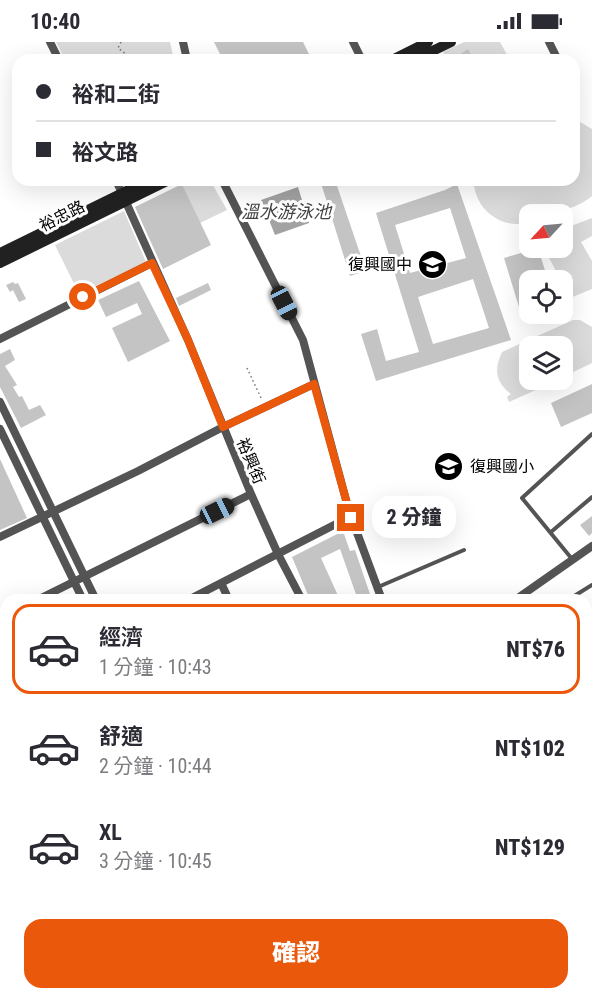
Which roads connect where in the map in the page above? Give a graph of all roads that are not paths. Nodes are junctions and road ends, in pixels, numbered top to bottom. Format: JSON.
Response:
{"nodes":[{"id":1,"x":428,"y":42,"type":"edge"},
{"id":2,"x":451,"y":42,"type":"edge"},
{"id":3,"x":404,"y":54,"type":"edge"},
{"id":4,"x":426,"y":54,"type":"edge"},
{"id":5,"x":119,"y":186,"type":"edge"},
{"id":6,"x":140,"y":186,"type":"edge"},
{"id":7,"x":153,"y":186,"type":"edge"},
{"id":8,"x":225,"y":186,"type":"edge"},
{"id":9,"x":124,"y":197,"type":"junction"},
{"id":10,"x":0,"y":253,"type":"edge"},
{"id":11,"x":0,"y":263,"type":"edge"},
{"id":12,"x":152,"y":263,"type":"junction"},
{"id":13,"x":0,"y":339,"type":"edge"},
{"id":14,"x":314,"y":384,"type":"junction"},
{"id":15,"x":0,"y":402,"type":"edge"},
{"id":16,"x":223,"y":427,"type":"junction"},
{"id":17,"x":0,"y":429,"type":"edge"},
{"id":18,"x":592,"y":434,"type":"edge"},
{"id":19,"x":250,"y":494,"type":"junction"},
{"id":20,"x":592,"y":496,"type":"edge"},
{"id":21,"x":53,"y":512,"type":"junction"},
{"id":22,"x":42,"y":516,"type":"junction"},
{"id":23,"x":351,"y":518,"type":"junction"},
{"id":24,"x":551,"y":532,"type":"junction"},
{"id":25,"x":0,"y":537,"type":"edge"},
{"id":26,"x":592,"y":546,"type":"edge"},
{"id":27,"x":464,"y":550,"type":"dead end"},
{"id":28,"x":278,"y":554,"type":"junction"},
{"id":29,"x":573,"y":560,"type":"junction"},
{"id":30,"x":84,"y":576,"type":"junction"},
{"id":31,"x":74,"y":581,"type":"junction"},
{"id":32,"x":220,"y":583,"type":"junction"},
{"id":33,"x":592,"y":585,"type":"edge"},
{"id":34,"x":377,"y":588,"type":"junction"},
{"id":35,"x":49,"y":594,"type":"edge"},
{"id":36,"x":80,"y":594,"type":"edge"},
{"id":37,"x":93,"y":594,"type":"edge"},
{"id":38,"x":199,"y":594,"type":"edge"},
{"id":39,"x":226,"y":594,"type":"edge"},
{"id":40,"x":299,"y":594,"type":"edge"},
{"id":41,"x":380,"y":594,"type":"edge"},
{"id":42,"x":523,"y":594,"type":"edge"},
{"id":43,"x":577,"y":594,"type":"edge"}],
"edges":[{"from":1,"to":3,"type":"street"},
{"from":2,"to":4,"type":"street"},
{"from":5,"to":9,"type":"street","name":"裕興街"},
{"from":6,"to":9,"type":"street","name":"裕忠路"},
{"from":7,"to":9,"type":"street","name":"裕忠路"},
{"from":8,"to":14,"type":"street"},
{"from":9,"to":10,"type":"street","name":"裕忠路"},
{"from":9,"to":11,"type":"street","name":"裕忠路"},
{"from":9,"to":12,"type":"street","name":"裕興街"},
{"from":12,"to":13,"type":"street"},
{"from":12,"to":16,"type":"street","name":"裕興街"},
{"from":14,"to":16,"type":"street"},
{"from":14,"to":23,"type":"street"},
{"from":15,"to":21,"type":"street"},
{"from":16,"to":19,"type":"street","name":"裕興街"},
{"from":16,"to":21,"type":"street"},
{"from":17,"to":22,"type":"street"},
{"from":18,"to":24,"type":"lane"},
{"from":19,"to":28,"type":"street","name":"裕興街"},
{"from":19,"to":30,"type":"street"},
{"from":20,"to":24,"type":"lane"},
{"from":21,"to":22,"type":"street"},
{"from":21,"to":30,"type":"street"},
{"from":22,"to":25,"type":"street"},
{"from":22,"to":31,"type":"street"},
{"from":23,"to":28,"type":"street"},
{"from":23,"to":34,"type":"street"},
{"from":24,"to":29,"type":"lane"},
{"from":26,"to":29,"type":"street"},
{"from":27,"to":34,"type":"lane"},
{"from":28,"to":32,"type":"street"},
{"from":28,"to":40,"type":"street","name":"裕興街"},
{"from":29,"to":42,"type":"street"},
{"from":30,"to":31,"type":"street"},
{"from":30,"to":37,"type":"street"},
{"from":31,"to":35,"type":"street"},
{"from":31,"to":36,"type":"street"},
{"from":32,"to":38,"type":"street"},
{"from":32,"to":39,"type":"street"},
{"from":33,"to":43,"type":"lane"},
{"from":34,"to":41,"type":"street"}]}
